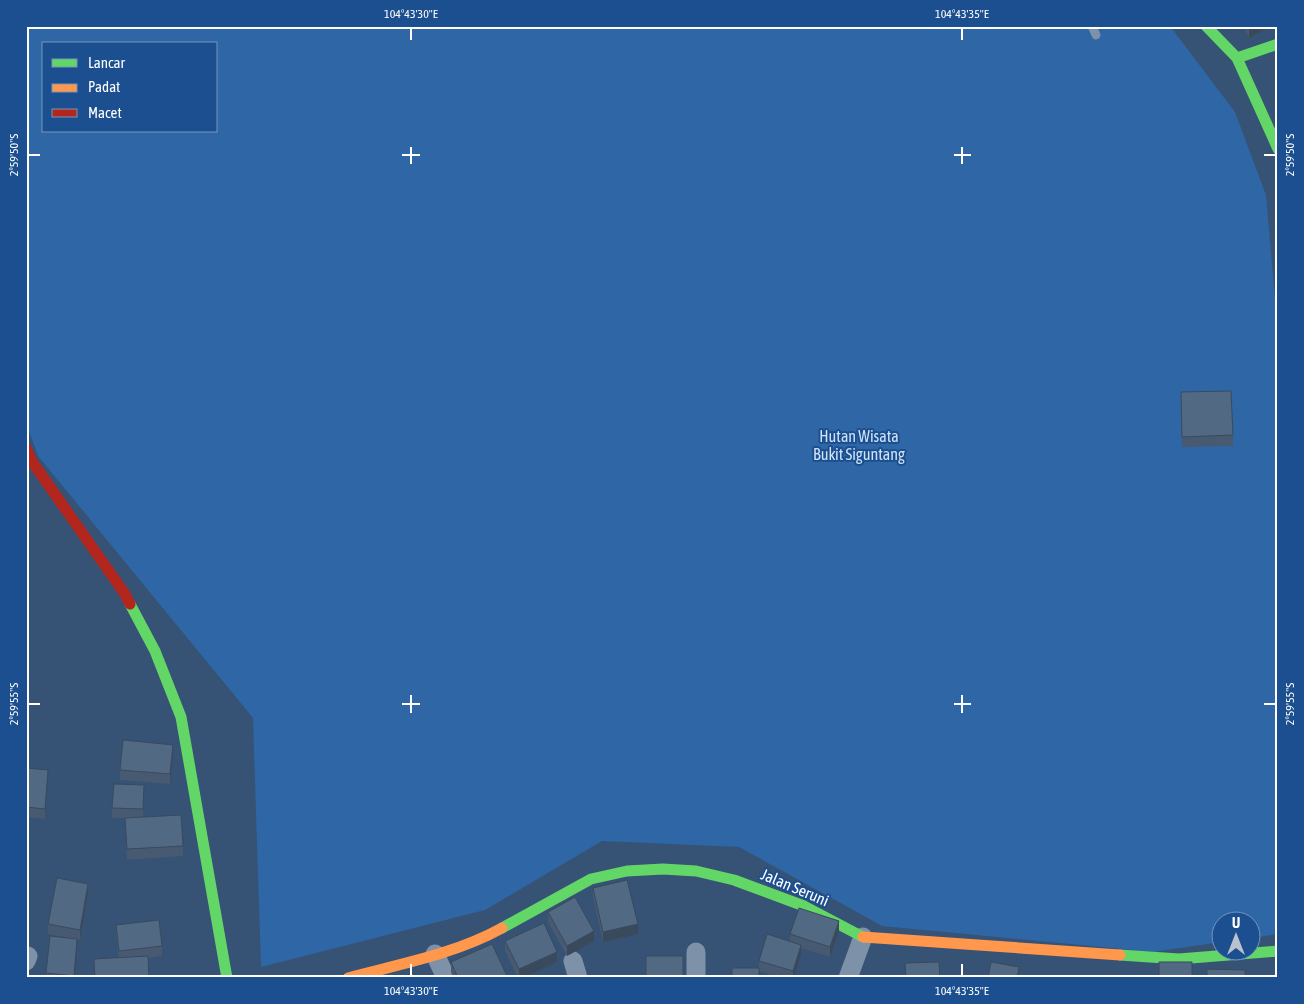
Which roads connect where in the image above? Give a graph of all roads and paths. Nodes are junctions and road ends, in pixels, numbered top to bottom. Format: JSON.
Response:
{"nodes":[{"id":1,"x":1206,"y":26,"type":"edge"},
{"id":2,"x":1278,"y":44,"type":"edge"},
{"id":3,"x":1237,"y":58,"type":"junction"},
{"id":4,"x":1278,"y":149,"type":"edge"},
{"id":5,"x":29,"y":460,"type":"edge"},
{"id":6,"x":863,"y":937,"type":"junction"},
{"id":7,"x":1278,"y":950,"type":"edge"},
{"id":8,"x":696,"y":952,"type":"dead end"},
{"id":9,"x":435,"y":954,"type":"junction"},
{"id":10,"x":227,"y":978,"type":"edge"},
{"id":11,"x":348,"y":978,"type":"edge"},
{"id":12,"x":446,"y":978,"type":"edge"},
{"id":13,"x":696,"y":978,"type":"edge"},
{"id":14,"x":848,"y":978,"type":"edge"}],
"edges":[{"from":1,"to":3,"type":"street"},
{"from":2,"to":3,"type":"street"},
{"from":3,"to":4,"type":"street"},
{"from":5,"to":10,"type":"street"},
{"from":6,"to":7,"type":"street","name":"Jalan Seruni"},
{"from":6,"to":9,"type":"street","name":"Jalan Seruni"},
{"from":6,"to":14,"type":"street"},
{"from":8,"to":13,"type":"street"},
{"from":9,"to":11,"type":"street","name":"Jalan Seruni"},
{"from":9,"to":12,"type":"street"}]}
